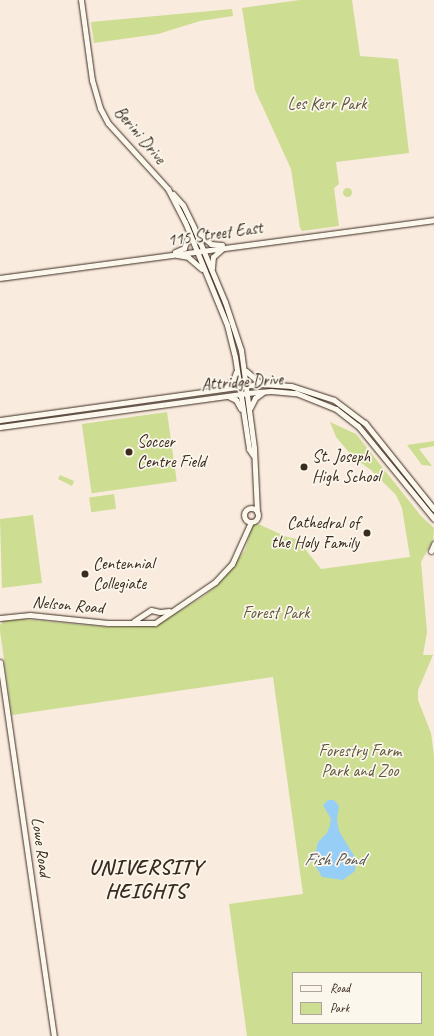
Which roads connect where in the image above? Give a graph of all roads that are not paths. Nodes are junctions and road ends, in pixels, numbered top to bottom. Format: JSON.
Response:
{"nodes":[{"id":1,"x":81,"y":0,"type":"edge"},
{"id":2,"x":434,"y":220,"type":"edge"},
{"id":3,"x":191,"y":229,"type":"junction"},
{"id":4,"x":233,"y":246,"type":"junction"},
{"id":5,"x":200,"y":250,"type":"junction"},
{"id":6,"x":170,"y":255,"type":"junction"},
{"id":7,"x":212,"y":273,"type":"junction"},
{"id":8,"x":207,"y":276,"type":"junction"},
{"id":9,"x":0,"y":278,"type":"edge"},
{"id":10,"x":244,"y":368,"type":"junction"},
{"id":11,"x":237,"y":369,"type":"junction"},
{"id":12,"x":261,"y":384,"type":"junction"},
{"id":13,"x":246,"y":386,"type":"junction"},
{"id":14,"x":240,"y":387,"type":"junction"},
{"id":15,"x":221,"y":390,"type":"junction"},
{"id":16,"x":266,"y":391,"type":"junction"},
{"id":17,"x":247,"y":393,"type":"junction"},
{"id":18,"x":241,"y":394,"type":"junction"},
{"id":19,"x":227,"y":395,"type":"junction"},
{"id":20,"x":247,"y":416,"type":"junction"},
{"id":21,"x":0,"y":420,"type":"edge"},
{"id":22,"x":0,"y":426,"type":"edge"},
{"id":23,"x":257,"y":494,"type":"junction"},
{"id":24,"x":250,"y":508,"type":"junction"},
{"id":25,"x":434,"y":509,"type":"edge"},
{"id":26,"x":257,"y":512,"type":"junction"},
{"id":27,"x":434,"y":519,"type":"edge"},
{"id":28,"x":249,"y":521,"type":"junction"},
{"id":29,"x":434,"y":544,"type":"edge"},
{"id":30,"x":434,"y":549,"type":"edge"},
{"id":31,"x":172,"y":610,"type":"junction"},
{"id":32,"x":156,"y":611,"type":"junction"},
{"id":33,"x":145,"y":615,"type":"junction"},
{"id":34,"x":0,"y":618,"type":"edge"},
{"id":35,"x":159,"y":619,"type":"junction"},
{"id":36,"x":133,"y":622,"type":"junction"},
{"id":37,"x":147,"y":622,"type":"junction"},
{"id":38,"x":0,"y":662,"type":"edge"},
{"id":39,"x":54,"y":1036,"type":"edge"}],
"edges":[{"from":1,"to":3,"type":"street","name":"Berini Drive"},
{"from":2,"to":4,"type":"street","name":"115 Street East"},
{"from":3,"to":4,"type":"street"},
{"from":3,"to":5,"type":"street","name":"Berini Drive"},
{"from":3,"to":6,"type":"street"},
{"from":4,"to":5,"type":"street","name":"115 Street East"},
{"from":4,"to":7,"type":"street"},
{"from":5,"to":6,"type":"street","name":"115 Street East"},
{"from":5,"to":7,"type":"street","name":"Berini Drive"},
{"from":5,"to":8,"type":"street","name":"Berini Drive"},
{"from":6,"to":8,"type":"street"},
{"from":6,"to":9,"type":"street","name":"115 Street East"},
{"from":7,"to":10,"type":"street","name":"Berini Drive"},
{"from":8,"to":11,"type":"street","name":"Berini Drive"},
{"from":10,"to":12,"type":"street"},
{"from":10,"to":13,"type":"street","name":"Berini Drive"},
{"from":11,"to":14,"type":"street","name":"Berini Drive"},
{"from":11,"to":15,"type":"street"},
{"from":12,"to":13,"type":"street","name":"Attridge Drive"},
{"from":12,"to":25,"type":"street","name":"Attridge Drive"},
{"from":13,"to":14,"type":"street","name":"Attridge Drive"},
{"from":13,"to":17,"type":"street"},
{"from":14,"to":15,"type":"street","name":"Attridge Drive"},
{"from":14,"to":18,"type":"street"},
{"from":15,"to":21,"type":"street","name":"Attridge Drive"},
{"from":16,"to":17,"type":"street","name":"Attridge Drive"},
{"from":16,"to":20,"type":"street"},
{"from":16,"to":27,"type":"street","name":"Attridge Drive"},
{"from":17,"to":18,"type":"street","name":"Attridge Drive"},
{"from":17,"to":20,"type":"street"},
{"from":18,"to":19,"type":"street","name":"Attridge Drive"},
{"from":18,"to":20,"type":"street"},
{"from":19,"to":20,"type":"street"},
{"from":19,"to":22,"type":"street","name":"Attridge Drive"},
{"from":20,"to":23,"type":"street"},
{"from":23,"to":24,"type":"street"},
{"from":23,"to":26,"type":"street"},
{"from":24,"to":26,"type":"street"},
{"from":24,"to":28,"type":"street","name":"Nelson Road"},
{"from":26,"to":28,"type":"street"},
{"from":28,"to":31,"type":"street","name":"Nelson Road"},
{"from":29,"to":30,"type":"street"},
{"from":31,"to":32,"type":"street","name":"Nelson Road"},
{"from":31,"to":35,"type":"street","name":"Nelson Road"},
{"from":32,"to":33,"type":"street","name":"Nelson Road"},
{"from":32,"to":35,"type":"street"},
{"from":33,"to":36,"type":"street","name":"Nelson Road"},
{"from":33,"to":37,"type":"street"},
{"from":34,"to":36,"type":"street","name":"Nelson Road"},
{"from":35,"to":37,"type":"street","name":"Nelson Road"},
{"from":36,"to":37,"type":"street","name":"Nelson Road"},
{"from":38,"to":39,"type":"street","name":"Lowe Road"}]}
